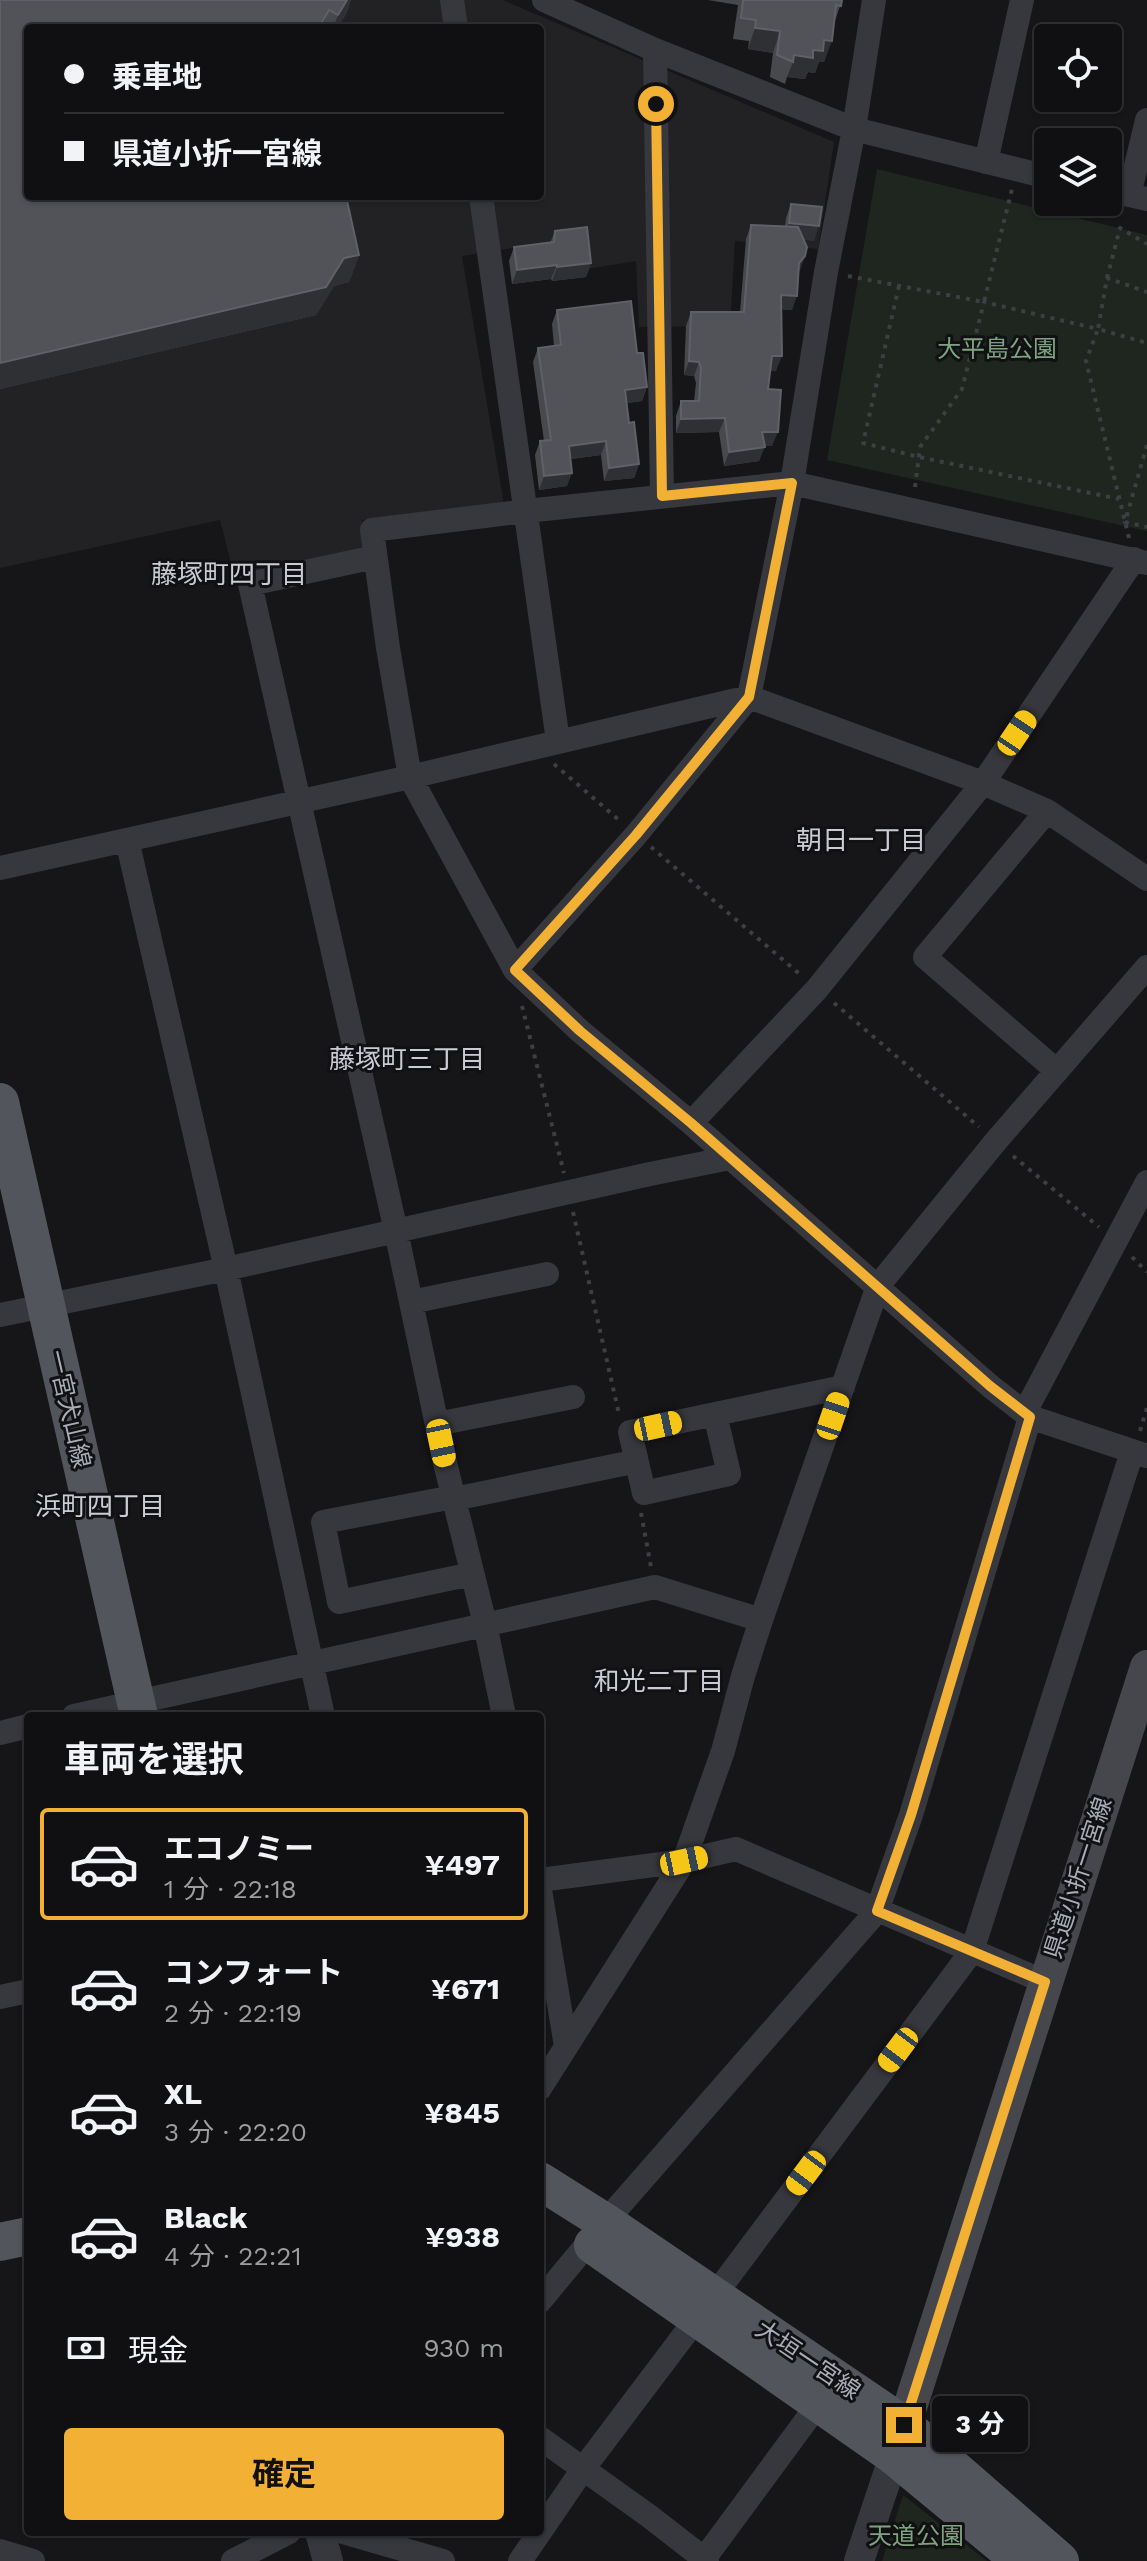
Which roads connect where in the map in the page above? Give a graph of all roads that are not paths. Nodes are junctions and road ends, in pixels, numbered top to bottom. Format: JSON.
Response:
{"nodes":[{"id":1,"x":452,"y":0,"type":"edge"},
{"id":2,"x":544,"y":0,"type":"edge"},
{"id":3,"x":874,"y":0,"type":"edge"},
{"id":4,"x":1022,"y":0,"type":"edge"},
{"id":5,"x":455,"y":24,"type":"edge"},
{"id":6,"x":655,"y":50,"type":"junction"},
{"id":7,"x":1147,"y":120,"type":"edge"},
{"id":8,"x":854,"y":129,"type":"junction"},
{"id":9,"x":986,"y":162,"type":"junction"},
{"id":10,"x":1034,"y":174,"type":"edge"},
{"id":11,"x":1128,"y":195,"type":"edge"},
{"id":12,"x":482,"y":200,"type":"edge"},
{"id":13,"x":792,"y":483,"type":"junction"},
{"id":14,"x":662,"y":496,"type":"junction"},
{"id":15,"x":526,"y":511,"type":"junction"},
{"id":16,"x":375,"y":557,"type":"junction"},
{"id":17,"x":1141,"y":561,"type":"edge"},
{"id":18,"x":749,"y":697,"type":"junction"},
{"id":19,"x":558,"y":741,"type":"junction"},
{"id":20,"x":410,"y":777,"type":"junction"},
{"id":21,"x":983,"y":783,"type":"junction"},
{"id":22,"x":298,"y":800,"type":"junction"},
{"id":23,"x":1047,"y":811,"type":"junction"},
{"id":24,"x":127,"y":840,"type":"junction"},
{"id":25,"x":0,"y":868,"type":"edge"},
{"id":26,"x":1147,"y":879,"type":"edge"},
{"id":27,"x":1147,"y":967,"type":"edge"},
{"id":28,"x":516,"y":972,"type":"junction"},
{"id":29,"x":1057,"y":1071,"type":"junction"},
{"id":30,"x":0,"y":1102,"type":"edge"},
{"id":31,"x":691,"y":1123,"type":"junction"},
{"id":32,"x":730,"y":1158,"type":"junction"},
{"id":33,"x":1147,"y":1182,"type":"edge"},
{"id":34,"x":396,"y":1231,"type":"junction"},
{"id":35,"x":226,"y":1269,"type":"junction"},
{"id":36,"x":547,"y":1274,"type":"dead end"},
{"id":37,"x":878,"y":1286,"type":"junction"},
{"id":38,"x":411,"y":1302,"type":"junction"},
{"id":39,"x":45,"y":1305,"type":"junction"},
{"id":40,"x":0,"y":1315,"type":"edge"},
{"id":41,"x":843,"y":1387,"type":"junction"},
{"id":42,"x":573,"y":1397,"type":"dead end"},
{"id":43,"x":715,"y":1414,"type":"dead end"},
{"id":44,"x":1027,"y":1414,"type":"junction"},
{"id":45,"x":437,"y":1424,"type":"junction"},
{"id":46,"x":1140,"y":1454,"type":"edge"},
{"id":47,"x":623,"y":1464,"type":"dead end"},
{"id":48,"x":454,"y":1498,"type":"junction"},
{"id":49,"x":472,"y":1574,"type":"junction"},
{"id":50,"x":761,"y":1620,"type":"junction"},
{"id":51,"x":485,"y":1624,"type":"junction"},
{"id":52,"x":314,"y":1663,"type":"junction"},
{"id":53,"x":1147,"y":1667,"type":"edge"},
{"id":54,"x":138,"y":1709,"type":"edge"},
{"id":55,"x":111,"y":1712,"type":"edge"},
{"id":56,"x":322,"y":1712,"type":"edge"},
{"id":57,"x":503,"y":1712,"type":"edge"},
{"id":58,"x":24,"y":1727,"type":"edge"},
{"id":59,"x":0,"y":1733,"type":"edge"},
{"id":60,"x":684,"y":1861,"type":"junction"},
{"id":61,"x":544,"y":1879,"type":"edge"},
{"id":62,"x":877,"y":1911,"type":"junction"},
{"id":63,"x":544,"y":1914,"type":"edge"},
{"id":64,"x":972,"y":1951,"type":"junction"},
{"id":65,"x":1045,"y":1982,"type":"junction"},
{"id":66,"x":24,"y":1992,"type":"edge"},
{"id":67,"x":0,"y":1997,"type":"edge"},
{"id":68,"x":566,"y":2046,"type":"junction"},
{"id":69,"x":544,"y":2082,"type":"edge"},
{"id":70,"x":544,"y":2185,"type":"edge"},
{"id":71,"x":544,"y":2212,"type":"edge"},
{"id":72,"x":597,"y":2232,"type":"junction"},
{"id":73,"x":24,"y":2237,"type":"edge"},
{"id":74,"x":0,"y":2242,"type":"edge"},
{"id":75,"x":24,"y":2263,"type":"edge"},
{"id":76,"x":0,"y":2268,"type":"edge"},
{"id":77,"x":544,"y":2296,"type":"edge"},
{"id":78,"x":706,"y":2307,"type":"junction"},
{"id":79,"x":819,"y":2403,"type":"junction"},
{"id":80,"x":544,"y":2441,"type":"edge"},
{"id":81,"x":899,"y":2441,"type":"junction"},
{"id":82,"x":583,"y":2469,"type":"junction"},
{"id":83,"x":544,"y":2526,"type":"edge"},
{"id":84,"x":281,"y":2536,"type":"edge"},
{"id":85,"x":537,"y":2536,"type":"edge"},
{"id":86,"x":411,"y":2541,"type":"edge"},
{"id":87,"x":329,"y":2543,"type":"edge"},
{"id":88,"x":0,"y":2551,"type":"edge"},
{"id":89,"x":704,"y":2560,"type":"edge"},
{"id":90,"x":33,"y":2561,"type":"edge"},
{"id":91,"x":233,"y":2561,"type":"edge"},
{"id":92,"x":443,"y":2561,"type":"edge"},
{"id":93,"x":520,"y":2561,"type":"edge"},
{"id":94,"x":859,"y":2561,"type":"edge"},
{"id":95,"x":1021,"y":2561,"type":"edge"},
{"id":96,"x":1060,"y":2561,"type":"edge"}],
"edges":[{"from":1,"to":5,"type":"street"},
{"from":2,"to":6,"type":"street"},
{"from":3,"to":8,"type":"street"},
{"from":4,"to":9,"type":"street"},
{"from":6,"to":8,"type":"street"},
{"from":6,"to":14,"type":"street"},
{"from":7,"to":11,"type":"street"},
{"from":8,"to":9,"type":"street"},
{"from":8,"to":13,"type":"street"},
{"from":9,"to":10,"type":"street"},
{"from":12,"to":15,"type":"street"},
{"from":13,"to":14,"type":"street"},
{"from":13,"to":17,"type":"street"},
{"from":13,"to":18,"type":"street"},
{"from":14,"to":15,"type":"street"},
{"from":15,"to":16,"type":"street"},
{"from":15,"to":19,"type":"street"},
{"from":16,"to":20,"type":"street"},
{"from":16,"to":22,"type":"street"},
{"from":17,"to":21,"type":"street"},
{"from":18,"to":19,"type":"street"},
{"from":18,"to":21,"type":"street"},
{"from":18,"to":28,"type":"street"},
{"from":19,"to":20,"type":"street"},
{"from":20,"to":22,"type":"street"},
{"from":20,"to":28,"type":"street"},
{"from":21,"to":23,"type":"street"},
{"from":21,"to":31,"type":"street"},
{"from":22,"to":24,"type":"street"},
{"from":22,"to":34,"type":"street"},
{"from":23,"to":26,"type":"street"},
{"from":23,"to":29,"type":"street"},
{"from":24,"to":25,"type":"street"},
{"from":24,"to":35,"type":"street"},
{"from":27,"to":29,"type":"street"},
{"from":28,"to":31,"type":"street"},
{"from":29,"to":37,"type":"street"},
{"from":30,"to":39,"type":"main road","name":"一宮犬山線"},
{"from":31,"to":32,"type":"street"},
{"from":32,"to":34,"type":"street"},
{"from":32,"to":37,"type":"street"},
{"from":33,"to":44,"type":"street"},
{"from":34,"to":35,"type":"street"},
{"from":34,"to":38,"type":"street"},
{"from":35,"to":39,"type":"street"},
{"from":35,"to":52,"type":"street"},
{"from":36,"to":38,"type":"street"},
{"from":37,"to":41,"type":"street"},
{"from":37,"to":44,"type":"street"},
{"from":38,"to":45,"type":"street"},
{"from":39,"to":40,"type":"street"},
{"from":39,"to":54,"type":"main road","name":"一宮犬山線"},
{"from":41,"to":43,"type":"street"},
{"from":41,"to":50,"type":"street"},
{"from":42,"to":45,"type":"street"},
{"from":44,"to":46,"type":"street"},
{"from":44,"to":62,"type":"street"},
{"from":45,"to":48,"type":"street"},
{"from":46,"to":64,"type":"street"},
{"from":47,"to":48,"type":"street"},
{"from":48,"to":49,"type":"street"},
{"from":48,"to":49,"type":"street"},
{"from":49,"to":51,"type":"street"},
{"from":50,"to":51,"type":"street"},
{"from":50,"to":60,"type":"street"},
{"from":51,"to":52,"type":"street"},
{"from":51,"to":57,"type":"street"},
{"from":52,"to":54,"type":"street"},
{"from":52,"to":56,"type":"street"},
{"from":53,"to":65,"type":"main road","name":"県道小折一宮線"},
{"from":54,"to":55,"type":"street"},
{"from":58,"to":59,"type":"street"},
{"from":60,"to":61,"type":"street"},
{"from":60,"to":62,"type":"street"},
{"from":60,"to":68,"type":"street"},
{"from":62,"to":64,"type":"street"},
{"from":62,"to":72,"type":"street"},
{"from":63,"to":68,"type":"street"},
{"from":64,"to":65,"type":"street"},
{"from":64,"to":78,"type":"street"},
{"from":65,"to":81,"type":"main road","name":"県道小折一宮線"},
{"from":66,"to":67,"type":"street"},
{"from":68,"to":69,"type":"street"},
{"from":70,"to":72,"type":"main road","name":"大垣一宮線"},
{"from":71,"to":72,"type":"main road","name":"大垣一宮線"},
{"from":72,"to":77,"type":"street"},
{"from":72,"to":78,"type":"main road","name":"大垣一宮線"},
{"from":73,"to":74,"type":"main road"},
{"from":75,"to":76,"type":"main road"},
{"from":78,"to":79,"type":"main road","name":"大垣一宮線"},
{"from":78,"to":81,"type":"main road","name":"大垣一宮線"},
{"from":78,"to":82,"type":"street"},
{"from":79,"to":81,"type":"main road","name":"大垣一宮線"},
{"from":79,"to":89,"type":"street"},
{"from":80,"to":82,"type":"street"},
{"from":81,"to":94,"type":"street"},
{"from":81,"to":95,"type":"main road","name":"大垣一宮線"},
{"from":81,"to":96,"type":"main road","name":"大垣一宮線"},
{"from":82,"to":83,"type":"street"},
{"from":82,"to":89,"type":"street"},
{"from":84,"to":91,"type":"street"},
{"from":85,"to":93,"type":"street"},
{"from":86,"to":87,"type":"street"},
{"from":86,"to":92,"type":"street"},
{"from":88,"to":90,"type":"street"}]}
